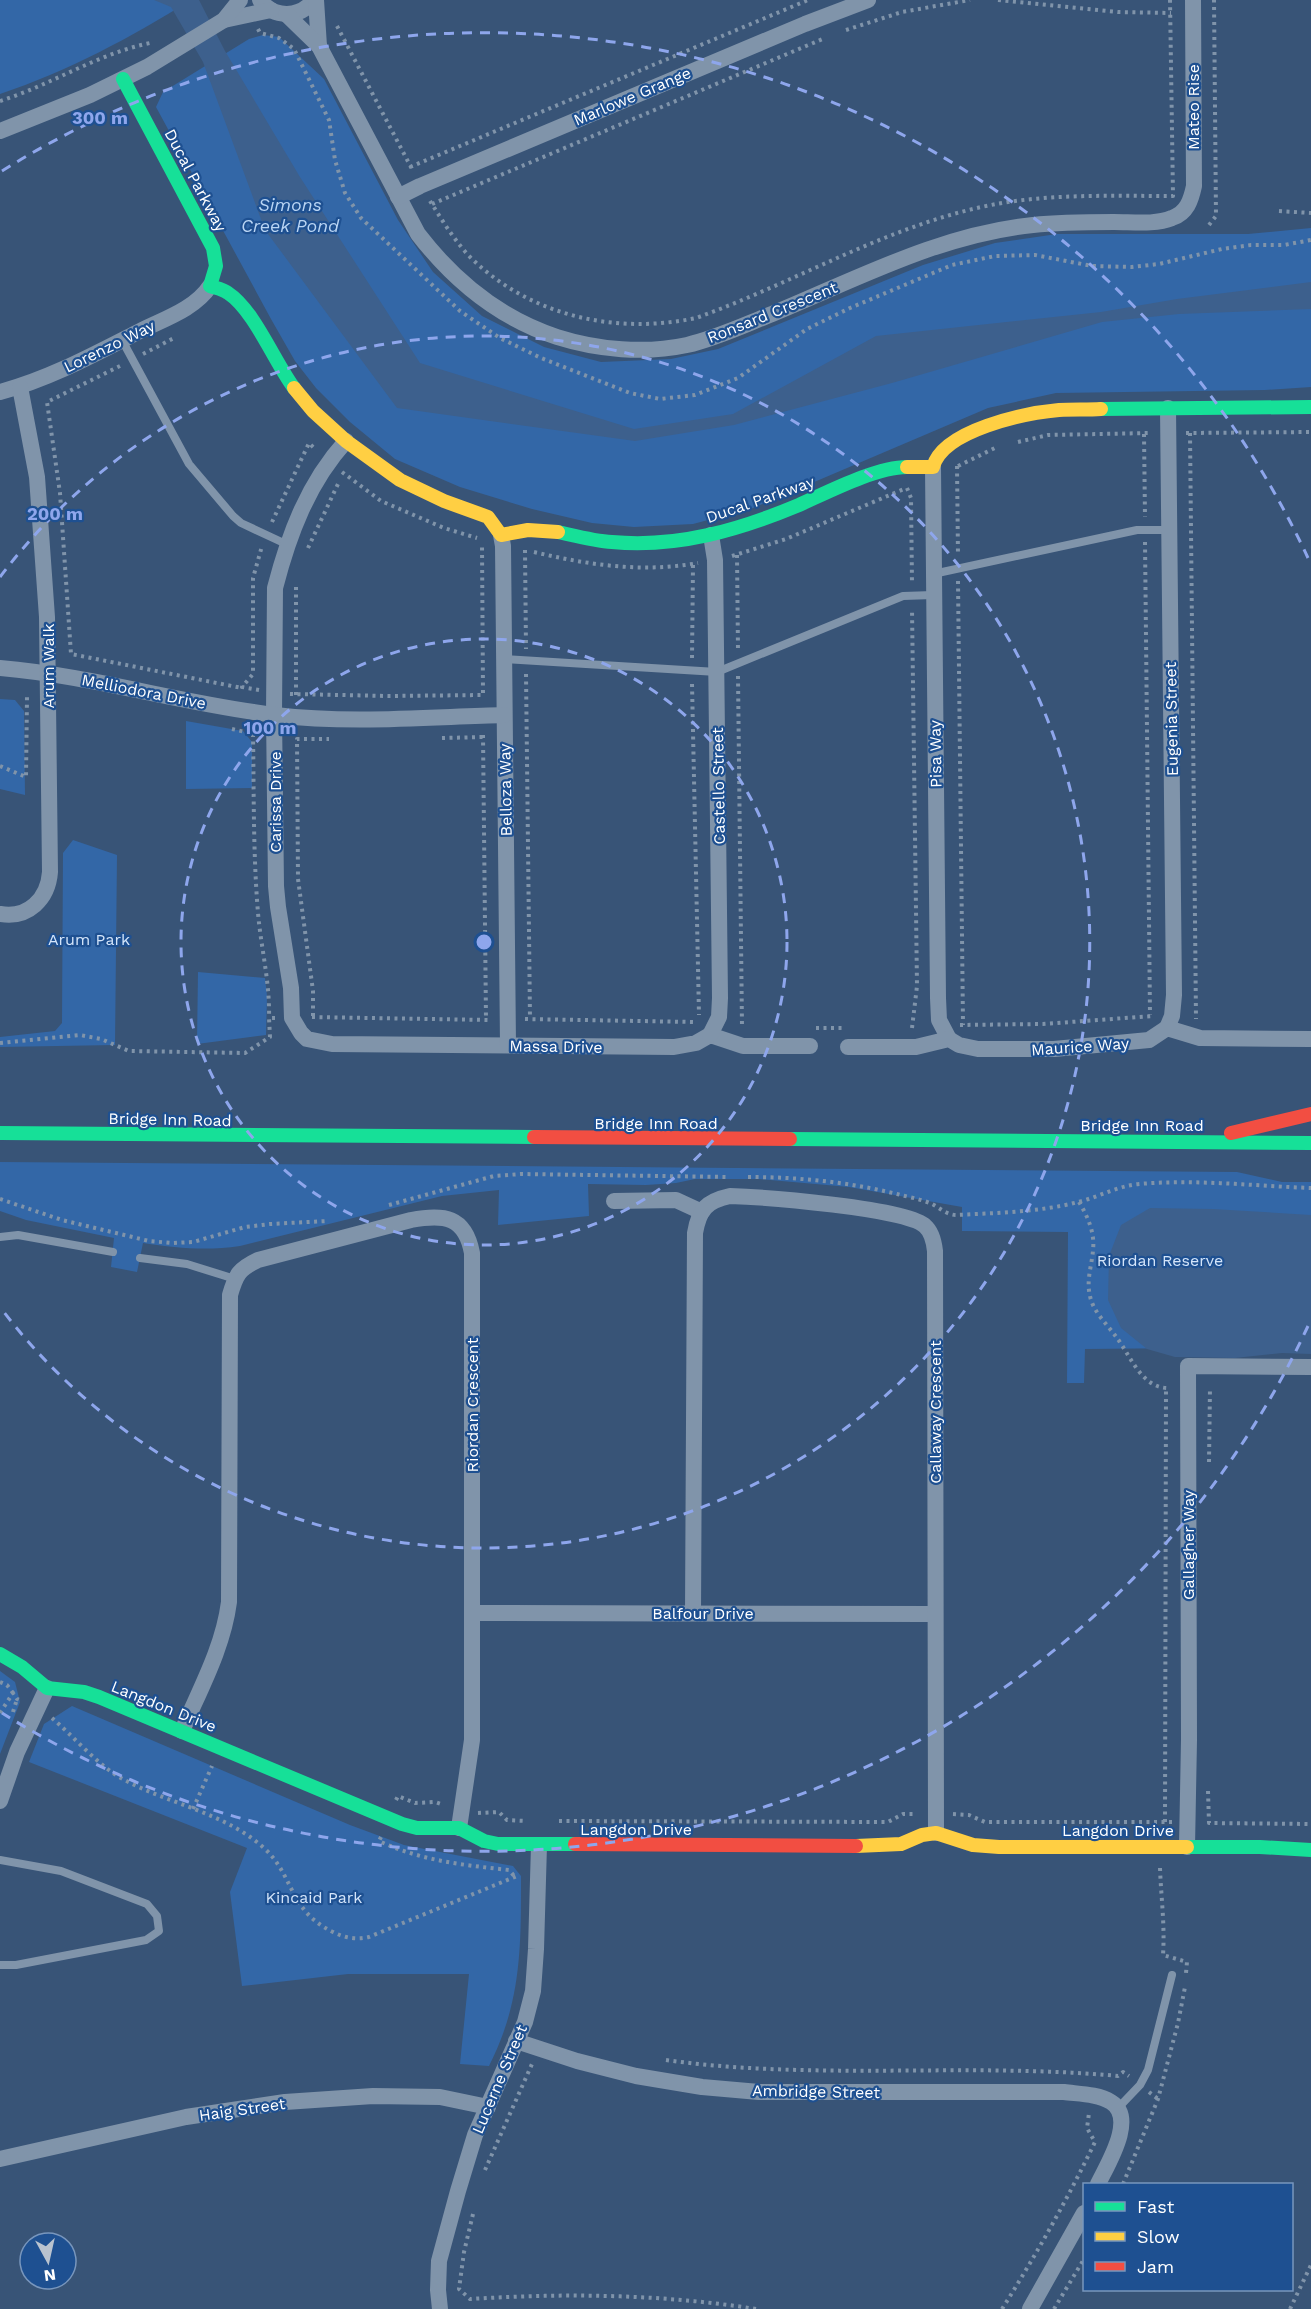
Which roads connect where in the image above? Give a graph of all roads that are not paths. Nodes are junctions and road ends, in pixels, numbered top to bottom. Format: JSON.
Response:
{"nodes":[{"id":1,"x":240,"y":0,"type":"edge"},
{"id":2,"x":315,"y":0,"type":"edge"},
{"id":3,"x":868,"y":0,"type":"edge"},
{"id":4,"x":1193,"y":0,"type":"edge"},
{"id":5,"x":273,"y":8,"type":"edge"},
{"id":6,"x":224,"y":20,"type":"junction"},
{"id":7,"x":319,"y":46,"type":"junction"},
{"id":8,"x":123,"y":79,"type":"junction"},
{"id":9,"x":0,"y":131,"type":"edge"},
{"id":10,"x":398,"y":197,"type":"junction"},
{"id":11,"x":1184,"y":211,"type":"joint"},
{"id":12,"x":210,"y":286,"type":"junction"},
{"id":13,"x":122,"y":340,"type":"junction"},
{"id":14,"x":20,"y":387,"type":"junction"},
{"id":15,"x":0,"y":392,"type":"edge"},
{"id":16,"x":1311,"y":407,"type":"edge"},
{"id":17,"x":1168,"y":408,"type":"junction"},
{"id":18,"x":345,"y":441,"type":"junction"},
{"id":19,"x":932,"y":472,"type":"junction"},
{"id":20,"x":1169,"y":530,"type":"junction"},
{"id":21,"x":711,"y":535,"type":"junction"},
{"id":22,"x":502,"y":541,"type":"junction"},
{"id":23,"x":286,"y":544,"type":"junction"},
{"id":24,"x":933,"y":574,"type":"junction"},
{"id":25,"x":933,"y":595,"type":"junction"},
{"id":26,"x":504,"y":659,"type":"junction"},
{"id":27,"x":0,"y":668,"type":"edge"},
{"id":28,"x":717,"y":672,"type":"junction"},
{"id":29,"x":48,"y":673,"type":"junction"},
{"id":30,"x":274,"y":714,"type":"junction"},
{"id":31,"x":504,"y":715,"type":"junction"},
{"id":32,"x":0,"y":914,"type":"edge"},
{"id":33,"x":1169,"y":1022,"type":"junction"},
{"id":34,"x":708,"y":1027,"type":"junction"},
{"id":35,"x":945,"y":1032,"type":"junction"},
{"id":36,"x":301,"y":1034,"type":"joint"},
{"id":37,"x":1311,"y":1039,"type":"edge"},
{"id":38,"x":508,"y":1045,"type":"junction"},
{"id":39,"x":810,"y":1046,"type":"dead end"},
{"id":40,"x":848,"y":1047,"type":"dead end"},
{"id":41,"x":1311,"y":1114,"type":"edge"},
{"id":42,"x":0,"y":1133,"type":"edge"},
{"id":43,"x":1192,"y":1141,"type":"junction"},
{"id":44,"x":1311,"y":1143,"type":"edge"},
{"id":45,"x":614,"y":1201,"type":"dead end"},
{"id":46,"x":702,"y":1212,"type":"junction"},
{"id":47,"x":0,"y":1237,"type":"edge"},
{"id":48,"x":113,"y":1252,"type":"dead end"},
{"id":49,"x":140,"y":1257,"type":"dead end"},
{"id":50,"x":235,"y":1280,"type":"junction"},
{"id":51,"x":1311,"y":1367,"type":"edge"},
{"id":52,"x":472,"y":1613,"type":"junction"},
{"id":53,"x":693,"y":1613,"type":"junction"},
{"id":54,"x":934,"y":1614,"type":"junction"},
{"id":55,"x":0,"y":1654,"type":"edge"},
{"id":56,"x":47,"y":1689,"type":"junction"},
{"id":57,"x":182,"y":1731,"type":"junction"},
{"id":58,"x":0,"y":1801,"type":"edge"},
{"id":59,"x":459,"y":1828,"type":"junction"},
{"id":60,"x":936,"y":1833,"type":"junction"},
{"id":61,"x":539,"y":1845,"type":"junction"},
{"id":62,"x":1186,"y":1847,"type":"junction"},
{"id":63,"x":1311,"y":1850,"type":"edge"},
{"id":64,"x":0,"y":1860,"type":"edge"},
{"id":65,"x":0,"y":1965,"type":"edge"},
{"id":66,"x":1172,"y":1975,"type":"dead end"},
{"id":67,"x":516,"y":2041,"type":"junction"},
{"id":68,"x":488,"y":2107,"type":"junction"},
{"id":69,"x":1118,"y":2108,"type":"junction"},
{"id":70,"x":0,"y":2159,"type":"edge"},
{"id":71,"x":1098,"y":2183,"type":"edge"},
{"id":72,"x":1083,"y":2215,"type":"edge"},
{"id":73,"x":440,"y":2309,"type":"edge"},
{"id":74,"x":1030,"y":2309,"type":"edge"}],
"edges":[{"from":1,"to":6,"type":"street"},
{"from":2,"to":5,"type":"street"},
{"from":2,"to":7,"type":"street","name":"Ronsard Crescent"},
{"from":3,"to":10,"type":"street","name":"Marlowe Grange"},
{"from":4,"to":11,"type":"street","name":"Mateo Rise"},
{"from":5,"to":6,"type":"street"},
{"from":5,"to":7,"type":"street","name":"Ronsard Crescent"},
{"from":6,"to":8,"type":"street"},
{"from":7,"to":10,"type":"street","name":"Ronsard Crescent"},
{"from":8,"to":9,"type":"street"},
{"from":8,"to":12,"type":"street","name":"Ducal Parkway"},
{"from":10,"to":11,"type":"street","name":"Ronsard Crescent"},
{"from":12,"to":13,"type":"street","name":"Lorenzo Way"},
{"from":12,"to":18,"type":"street"},
{"from":13,"to":14,"type":"street","name":"Lorenzo Way"},
{"from":13,"to":23,"type":"lane"},
{"from":14,"to":15,"type":"street","name":"Lorenzo Way"},
{"from":14,"to":29,"type":"street","name":"Arum Walk"},
{"from":16,"to":17,"type":"street"},
{"from":17,"to":19,"type":"street"},
{"from":17,"to":20,"type":"street","name":"Eugenia Street"},
{"from":18,"to":22,"type":"street"},
{"from":18,"to":23,"type":"street","name":"Carissa Drive"},
{"from":19,"to":21,"type":"street","name":"Ducal Parkway"},
{"from":19,"to":24,"type":"street","name":"Pisa Way"},
{"from":20,"to":24,"type":"lane"},
{"from":20,"to":33,"type":"street","name":"Eugenia Street"},
{"from":21,"to":22,"type":"street","name":"Ducal Parkway"},
{"from":21,"to":28,"type":"street","name":"Castello Street"},
{"from":22,"to":26,"type":"street","name":"Belloza Way"},
{"from":23,"to":30,"type":"street","name":"Carissa Drive"},
{"from":24,"to":25,"type":"street","name":"Pisa Way"},
{"from":25,"to":28,"type":"lane"},
{"from":25,"to":35,"type":"street","name":"Pisa Way"},
{"from":26,"to":28,"type":"lane"},
{"from":26,"to":31,"type":"street","name":"Belloza Way"},
{"from":27,"to":29,"type":"street","name":"Melliodora Drive"},
{"from":28,"to":34,"type":"street","name":"Castello Street"},
{"from":29,"to":30,"type":"street","name":"Melliodora Drive"},
{"from":29,"to":32,"type":"street","name":"Arum Walk"},
{"from":30,"to":31,"type":"street","name":"Melliodora Drive"},
{"from":30,"to":36,"type":"street","name":"Carissa Drive"},
{"from":31,"to":38,"type":"street","name":"Belloza Way"},
{"from":33,"to":35,"type":"street","name":"Maurice Way"},
{"from":33,"to":37,"type":"street"},
{"from":34,"to":38,"type":"street","name":"Massa Drive"},
{"from":34,"to":39,"type":"street"},
{"from":35,"to":40,"type":"street"},
{"from":36,"to":38,"type":"street","name":"Massa Drive"},
{"from":41,"to":43,"type":"street"},
{"from":42,"to":43,"type":"street","name":"Bridge Inn Road"},
{"from":43,"to":44,"type":"street","name":"Bridge Inn Road"},
{"from":45,"to":46,"type":"street"},
{"from":46,"to":53,"type":"street"},
{"from":46,"to":54,"type":"street","name":"Callaway Crescent"},
{"from":47,"to":48,"type":"lane"},
{"from":49,"to":50,"type":"lane"},
{"from":50,"to":52,"type":"street","name":"Riordan Crescent"},
{"from":50,"to":57,"type":"street"},
{"from":51,"to":62,"type":"street","name":"Gallagher Way"},
{"from":52,"to":53,"type":"street","name":"Balfour Drive"},
{"from":52,"to":59,"type":"street","name":"Riordan Crescent"},
{"from":53,"to":54,"type":"street","name":"Balfour Drive"},
{"from":54,"to":60,"type":"street","name":"Callaway Crescent"},
{"from":55,"to":56,"type":"street"},
{"from":56,"to":57,"type":"street","name":"Langdon Drive"},
{"from":56,"to":58,"type":"street"},
{"from":57,"to":59,"type":"street","name":"Langdon Drive"},
{"from":59,"to":61,"type":"street","name":"Langdon Drive"},
{"from":60,"to":61,"type":"street","name":"Langdon Drive"},
{"from":60,"to":62,"type":"street","name":"Langdon Drive"},
{"from":61,"to":67,"type":"street","name":"Lucerne Street"},
{"from":62,"to":63,"type":"street","name":"Langdon Drive"},
{"from":64,"to":65,"type":"lane"},
{"from":66,"to":69,"type":"lane"},
{"from":67,"to":68,"type":"street","name":"Lucerne Street"},
{"from":67,"to":69,"type":"street","name":"Ambridge Street"},
{"from":68,"to":70,"type":"street","name":"Haig Street"},
{"from":68,"to":73,"type":"street","name":"Lucerne Street"},
{"from":69,"to":71,"type":"street"},
{"from":72,"to":74,"type":"street"}]}
